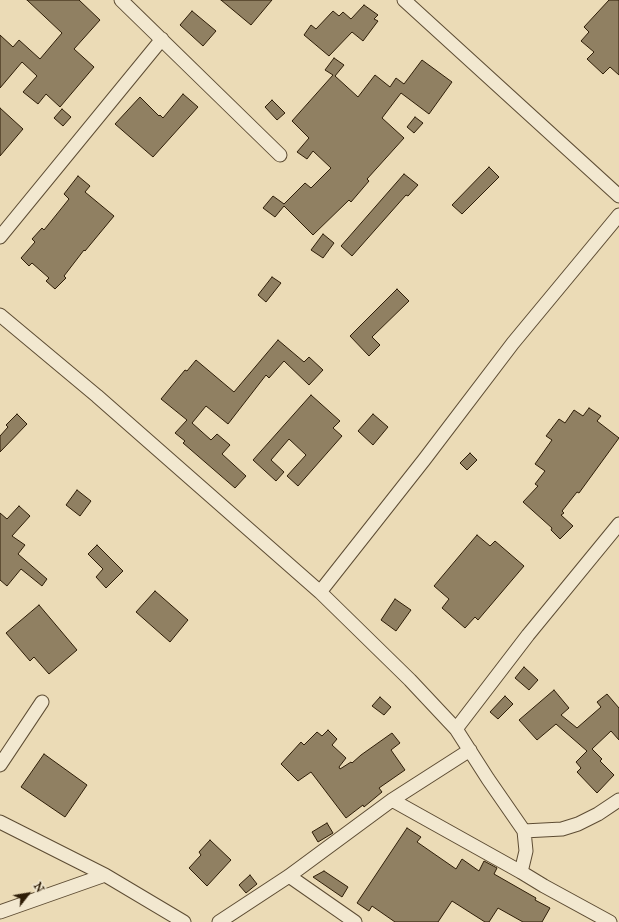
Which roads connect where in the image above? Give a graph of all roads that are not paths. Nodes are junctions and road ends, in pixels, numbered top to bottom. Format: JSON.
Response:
{"nodes":[{"id":1,"x":121,"y":0,"type":"edge"},
{"id":2,"x":404,"y":0,"type":"edge"},
{"id":3,"x":162,"y":39,"type":"junction"},
{"id":4,"x":280,"y":154,"type":"dead end"},
{"id":5,"x":619,"y":196,"type":"edge"},
{"id":6,"x":619,"y":215,"type":"edge"},
{"id":7,"x":0,"y":237,"type":"edge"},
{"id":8,"x":0,"y":315,"type":"edge"},
{"id":9,"x":619,"y":524,"type":"edge"},
{"id":10,"x":320,"y":592,"type":"junction"},
{"id":11,"x":42,"y":702,"type":"dead end"},
{"id":12,"x":456,"y":729,"type":"junction"},
{"id":13,"x":470,"y":750,"type":"junction"},
{"id":14,"x":0,"y":765,"type":"edge"},
{"id":15,"x":392,"y":800,"type":"junction"},
{"id":16,"x":619,"y":800,"type":"edge"},
{"id":17,"x":0,"y":822,"type":"edge"},
{"id":18,"x":524,"y":831,"type":"junction"},
{"id":19,"x":521,"y":872,"type":"junction"},
{"id":20,"x":105,"y":875,"type":"junction"},
{"id":21,"x":289,"y":876,"type":"junction"},
{"id":22,"x":0,"y":912,"type":"edge"},
{"id":23,"x":184,"y":922,"type":"edge"},
{"id":24,"x":219,"y":922,"type":"edge"},
{"id":25,"x":355,"y":922,"type":"edge"},
{"id":26,"x":610,"y":922,"type":"edge"}],
"edges":[{"from":1,"to":3,"type":"street"},
{"from":2,"to":5,"type":"street"},
{"from":3,"to":4,"type":"street"},
{"from":3,"to":7,"type":"street"},
{"from":6,"to":10,"type":"street"},
{"from":8,"to":10,"type":"street"},
{"from":9,"to":12,"type":"street"},
{"from":10,"to":12,"type":"street"},
{"from":11,"to":14,"type":"street"},
{"from":12,"to":13,"type":"street"},
{"from":13,"to":15,"type":"street"},
{"from":13,"to":18,"type":"street"},
{"from":15,"to":19,"type":"street"},
{"from":15,"to":21,"type":"street"},
{"from":16,"to":18,"type":"street"},
{"from":17,"to":20,"type":"street"},
{"from":18,"to":19,"type":"street"},
{"from":19,"to":26,"type":"street"},
{"from":20,"to":22,"type":"street"},
{"from":20,"to":23,"type":"street"},
{"from":21,"to":24,"type":"street"},
{"from":21,"to":25,"type":"street"}]}
